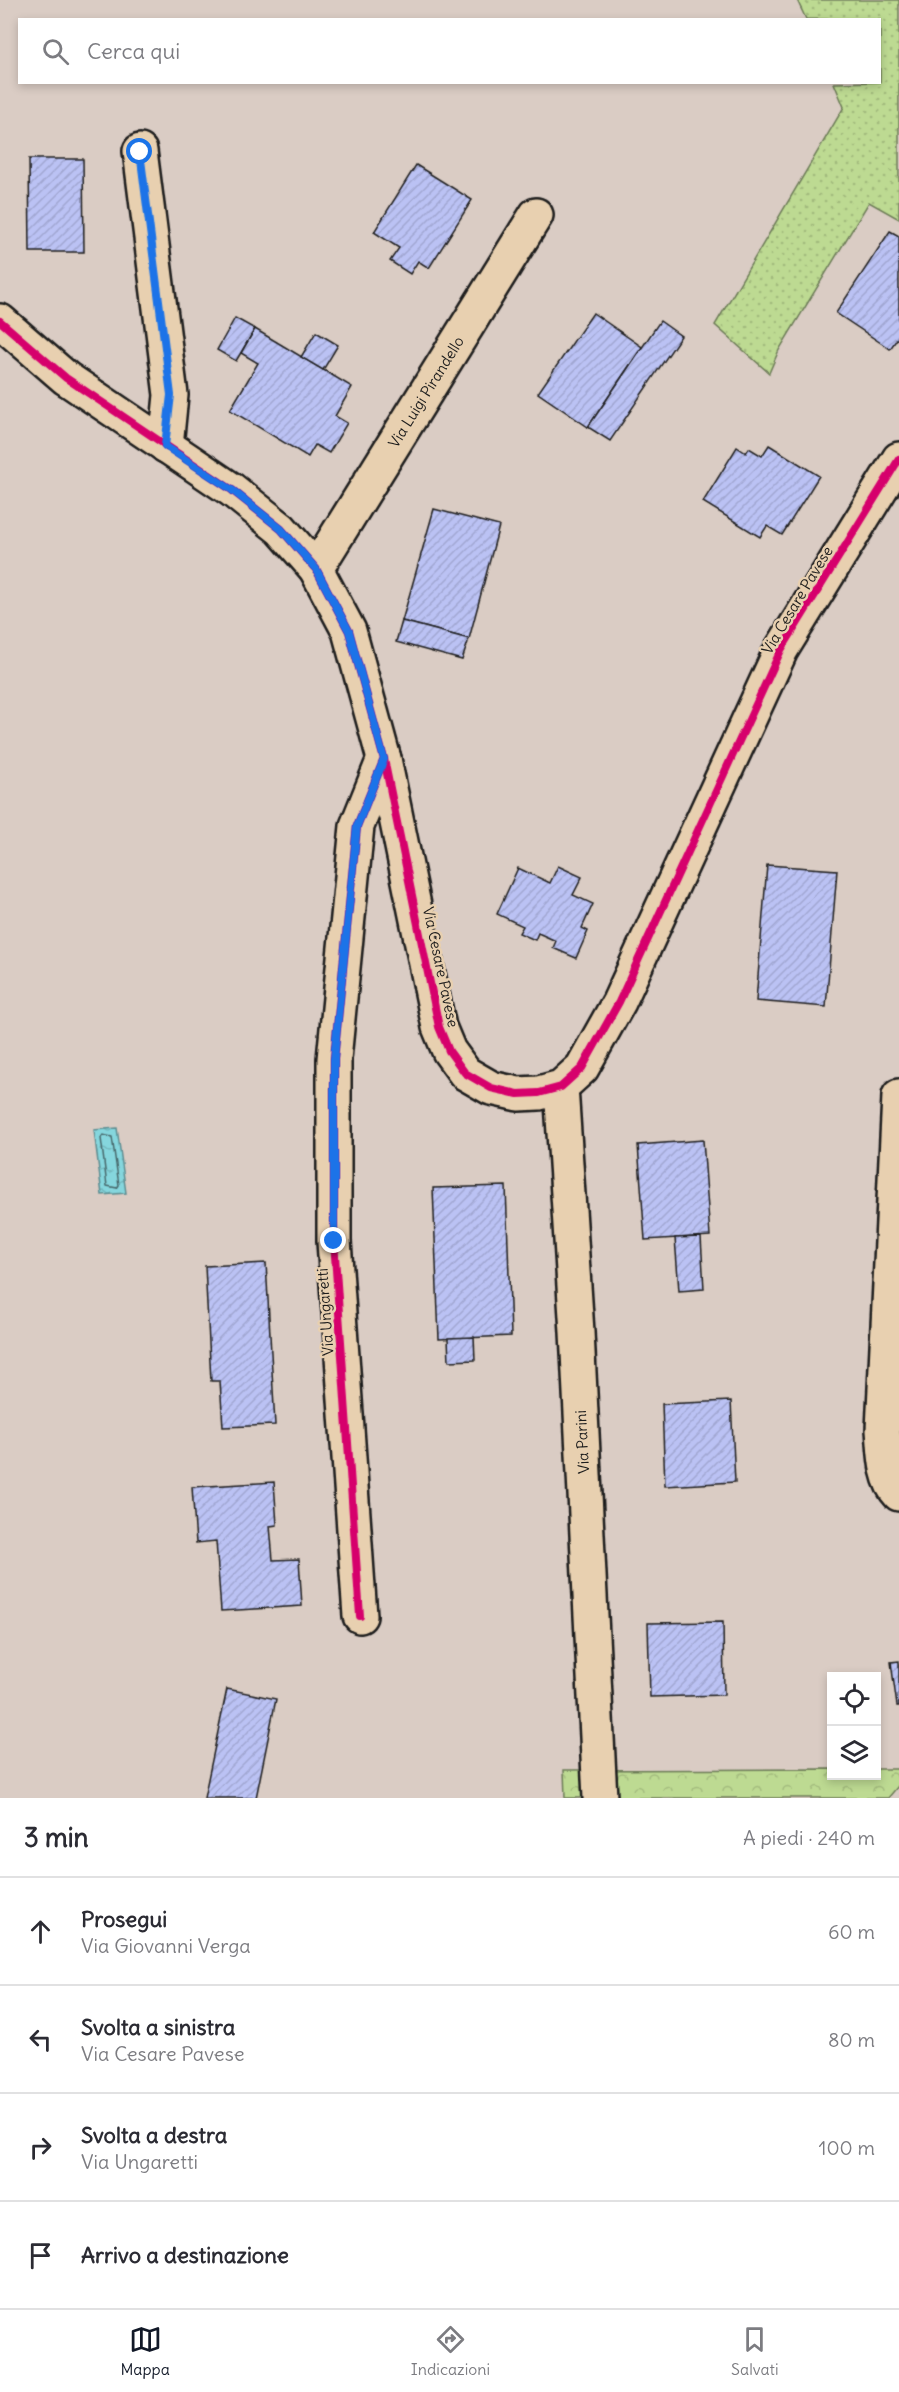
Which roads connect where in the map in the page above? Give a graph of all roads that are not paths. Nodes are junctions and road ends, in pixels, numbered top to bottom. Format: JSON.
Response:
{"nodes":[{"id":1,"x":140,"y":152,"type":"dead end"},
{"id":2,"x":536,"y":215,"type":"dead end"},
{"id":3,"x":0,"y":321,"type":"edge"},
{"id":4,"x":165,"y":446,"type":"junction"},
{"id":5,"x":899,"y":459,"type":"edge"},
{"id":6,"x":316,"y":569,"type":"junction"},
{"id":7,"x":384,"y":759,"type":"junction"},
{"id":8,"x":561,"y":1087,"type":"junction"},
{"id":9,"x":899,"y":1096,"type":"edge"},
{"id":10,"x":899,"y":1494,"type":"edge"},
{"id":11,"x":360,"y":1616,"type":"dead end"},
{"id":12,"x":600,"y":1798,"type":"edge"}],
"edges":[{"from":1,"to":4,"type":"street"},
{"from":2,"to":6,"type":"street","name":"Via Luigi Pirandello"},
{"from":3,"to":4,"type":"street","name":"Via Cesare Pavese"},
{"from":4,"to":6,"type":"street","name":"Via Cesare Pavese"},
{"from":5,"to":8,"type":"street","name":"Via Cesare Pavese"},
{"from":6,"to":7,"type":"street","name":"Via Cesare Pavese"},
{"from":7,"to":8,"type":"street","name":"Via Cesare Pavese"},
{"from":7,"to":11,"type":"street","name":"Via Ungaretti"},
{"from":8,"to":12,"type":"street","name":"Via Parini"},
{"from":9,"to":10,"type":"street"}]}
